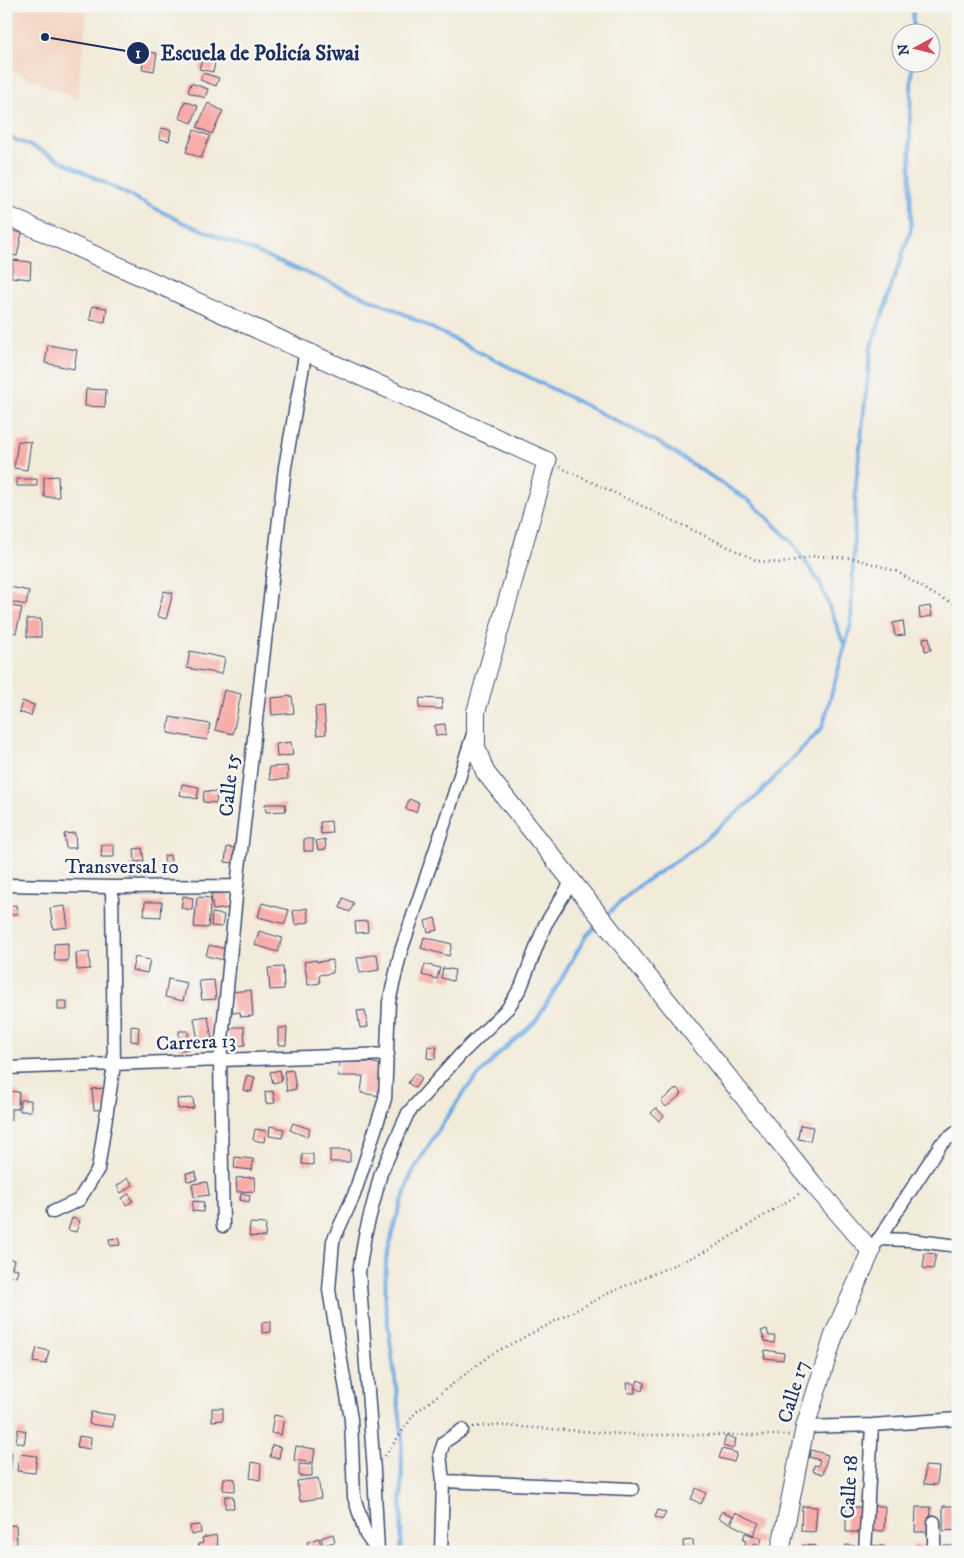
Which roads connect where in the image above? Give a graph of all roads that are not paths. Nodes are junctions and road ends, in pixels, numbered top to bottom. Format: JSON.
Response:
{"nodes":[{"id":1,"x":6,"y":215,"type":"edge"},
{"id":2,"x":306,"y":350,"type":"junction"},
{"id":3,"x":476,"y":726,"type":"junction"},
{"id":4,"x":572,"y":881,"type":"junction"},
{"id":5,"x":6,"y":885,"type":"edge"},
{"id":6,"x":237,"y":886,"type":"junction"},
{"id":7,"x":112,"y":887,"type":"junction"},
{"id":8,"x":388,"y":1054,"type":"junction"},
{"id":9,"x":220,"y":1060,"type":"junction"},
{"id":10,"x":114,"y":1065,"type":"junction"},
{"id":11,"x":6,"y":1068,"type":"edge"},
{"id":12,"x":958,"y":1131,"type":"edge"},
{"id":13,"x":53,"y":1212,"type":"dead end"},
{"id":14,"x":222,"y":1226,"type":"dead end"},
{"id":15,"x":875,"y":1245,"type":"junction"},
{"id":16,"x":958,"y":1246,"type":"edge"},
{"id":17,"x":958,"y":1420,"type":"edge"},
{"id":18,"x":872,"y":1425,"type":"junction"},
{"id":19,"x":462,"y":1430,"type":"road end"},
{"id":20,"x":804,"y":1431,"type":"junction"},
{"id":21,"x":443,"y":1481,"type":"junction"},
{"id":22,"x":632,"y":1489,"type":"dead end"},
{"id":23,"x":934,"y":1522,"type":"dead end"},
{"id":24,"x":441,"y":1552,"type":"edge"},
{"id":25,"x":780,"y":1552,"type":"edge"},
{"id":26,"x":865,"y":1552,"type":"edge"},
{"id":27,"x":934,"y":1552,"type":"edge"}],
"edges":[{"from":1,"to":2,"type":"street"},
{"from":2,"to":3,"type":"street"},
{"from":2,"to":6,"type":"street","name":"Calle 15"},
{"from":3,"to":4,"type":"street"},
{"from":3,"to":8,"type":"street"},
{"from":4,"to":8,"type":"street"},
{"from":4,"to":15,"type":"street"},
{"from":5,"to":7,"type":"street","name":"Transversal 10"},
{"from":6,"to":7,"type":"street","name":"Transversal 10"},
{"from":6,"to":9,"type":"street","name":"Calle 15"},
{"from":7,"to":10,"type":"street"},
{"from":8,"to":9,"type":"street","name":"Carrera 13"},
{"from":9,"to":10,"type":"street","name":"Carrera 13"},
{"from":9,"to":14,"type":"street","name":"Calle 15"},
{"from":10,"to":11,"type":"street","name":"Carrera 13"},
{"from":10,"to":13,"type":"street"},
{"from":12,"to":15,"type":"street"},
{"from":15,"to":16,"type":"street"},
{"from":15,"to":20,"type":"street","name":"Calle 17"},
{"from":17,"to":18,"type":"street"},
{"from":18,"to":20,"type":"street"},
{"from":18,"to":26,"type":"street","name":"Calle 18"},
{"from":19,"to":21,"type":"street"},
{"from":20,"to":25,"type":"street","name":"Calle 17"},
{"from":21,"to":22,"type":"street"},
{"from":21,"to":24,"type":"street"},
{"from":23,"to":27,"type":"street"}]}
